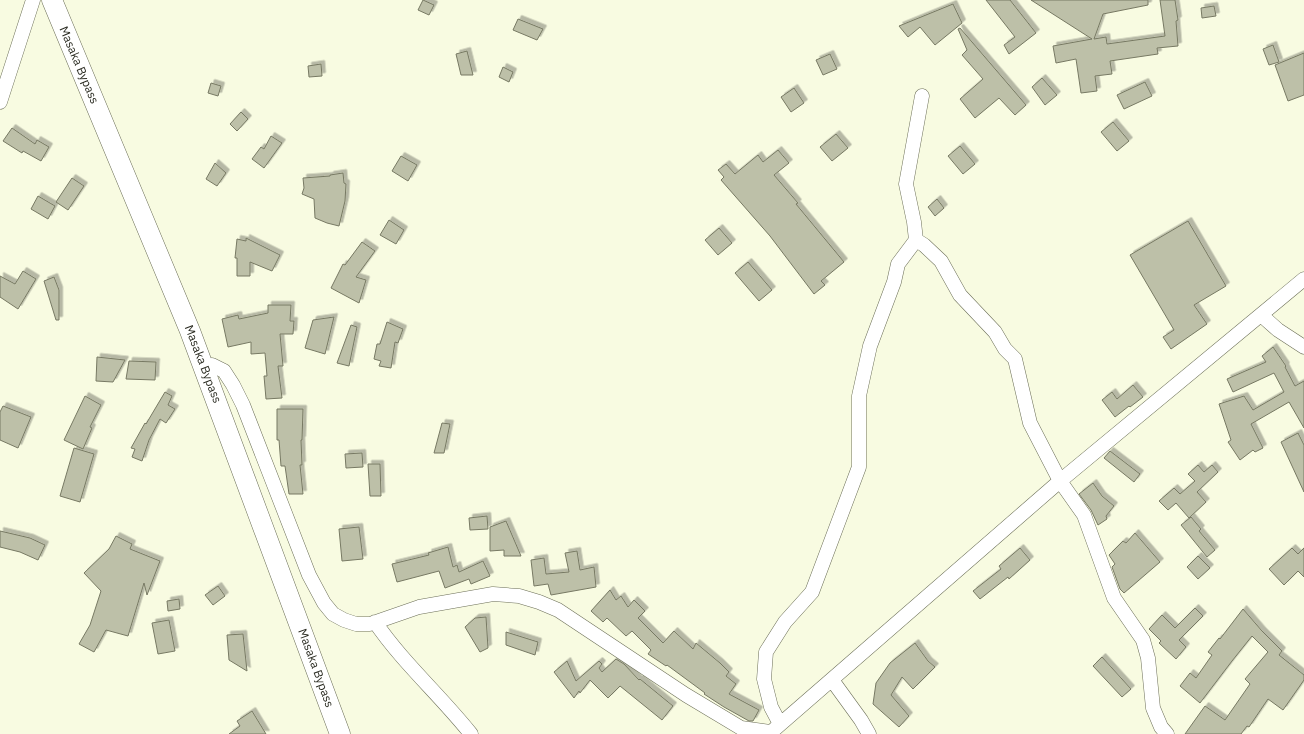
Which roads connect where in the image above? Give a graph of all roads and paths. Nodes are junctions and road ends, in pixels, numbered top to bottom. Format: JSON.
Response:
{"nodes":[{"id":1,"x":33,"y":0,"type":"edge"},
{"id":2,"x":52,"y":0,"type":"edge"},
{"id":3,"x":922,"y":96,"type":"dead end"},
{"id":4,"x":0,"y":102,"type":"edge"},
{"id":5,"x":916,"y":240,"type":"junction"},
{"id":6,"x":1304,"y":279,"type":"edge"},
{"id":7,"x":1260,"y":315,"type":"junction"},
{"id":8,"x":1304,"y":347,"type":"edge"},
{"id":9,"x":208,"y":380,"type":"junction"},
{"id":10,"x":1060,"y":481,"type":"junction"},
{"id":11,"x":375,"y":622,"type":"junction"},
{"id":12,"x":832,"y":680,"type":"junction"},
{"id":13,"x":773,"y":730,"type":"edge"},
{"id":14,"x":741,"y":731,"type":"edge"},
{"id":15,"x":340,"y":734,"type":"edge"},
{"id":16,"x":471,"y":734,"type":"edge"},
{"id":17,"x":869,"y":734,"type":"edge"},
{"id":18,"x":1167,"y":734,"type":"edge"}],
"edges":[{"from":1,"to":4,"type":"street"},
{"from":2,"to":9,"type":"highway","name":"Masaka Bypass"},
{"from":3,"to":5,"type":"street"},
{"from":5,"to":10,"type":"street"},
{"from":5,"to":13,"type":"street"},
{"from":6,"to":7,"type":"street"},
{"from":7,"to":8,"type":"street"},
{"from":7,"to":10,"type":"street"},
{"from":9,"to":11,"type":"street"},
{"from":9,"to":15,"type":"highway","name":"Masaka Bypass"},
{"from":10,"to":12,"type":"street"},
{"from":10,"to":18,"type":"street"},
{"from":11,"to":14,"type":"street"},
{"from":11,"to":16,"type":"street"},
{"from":12,"to":13,"type":"street"},
{"from":12,"to":17,"type":"street"},
{"from":13,"to":14,"type":"street"}]}
